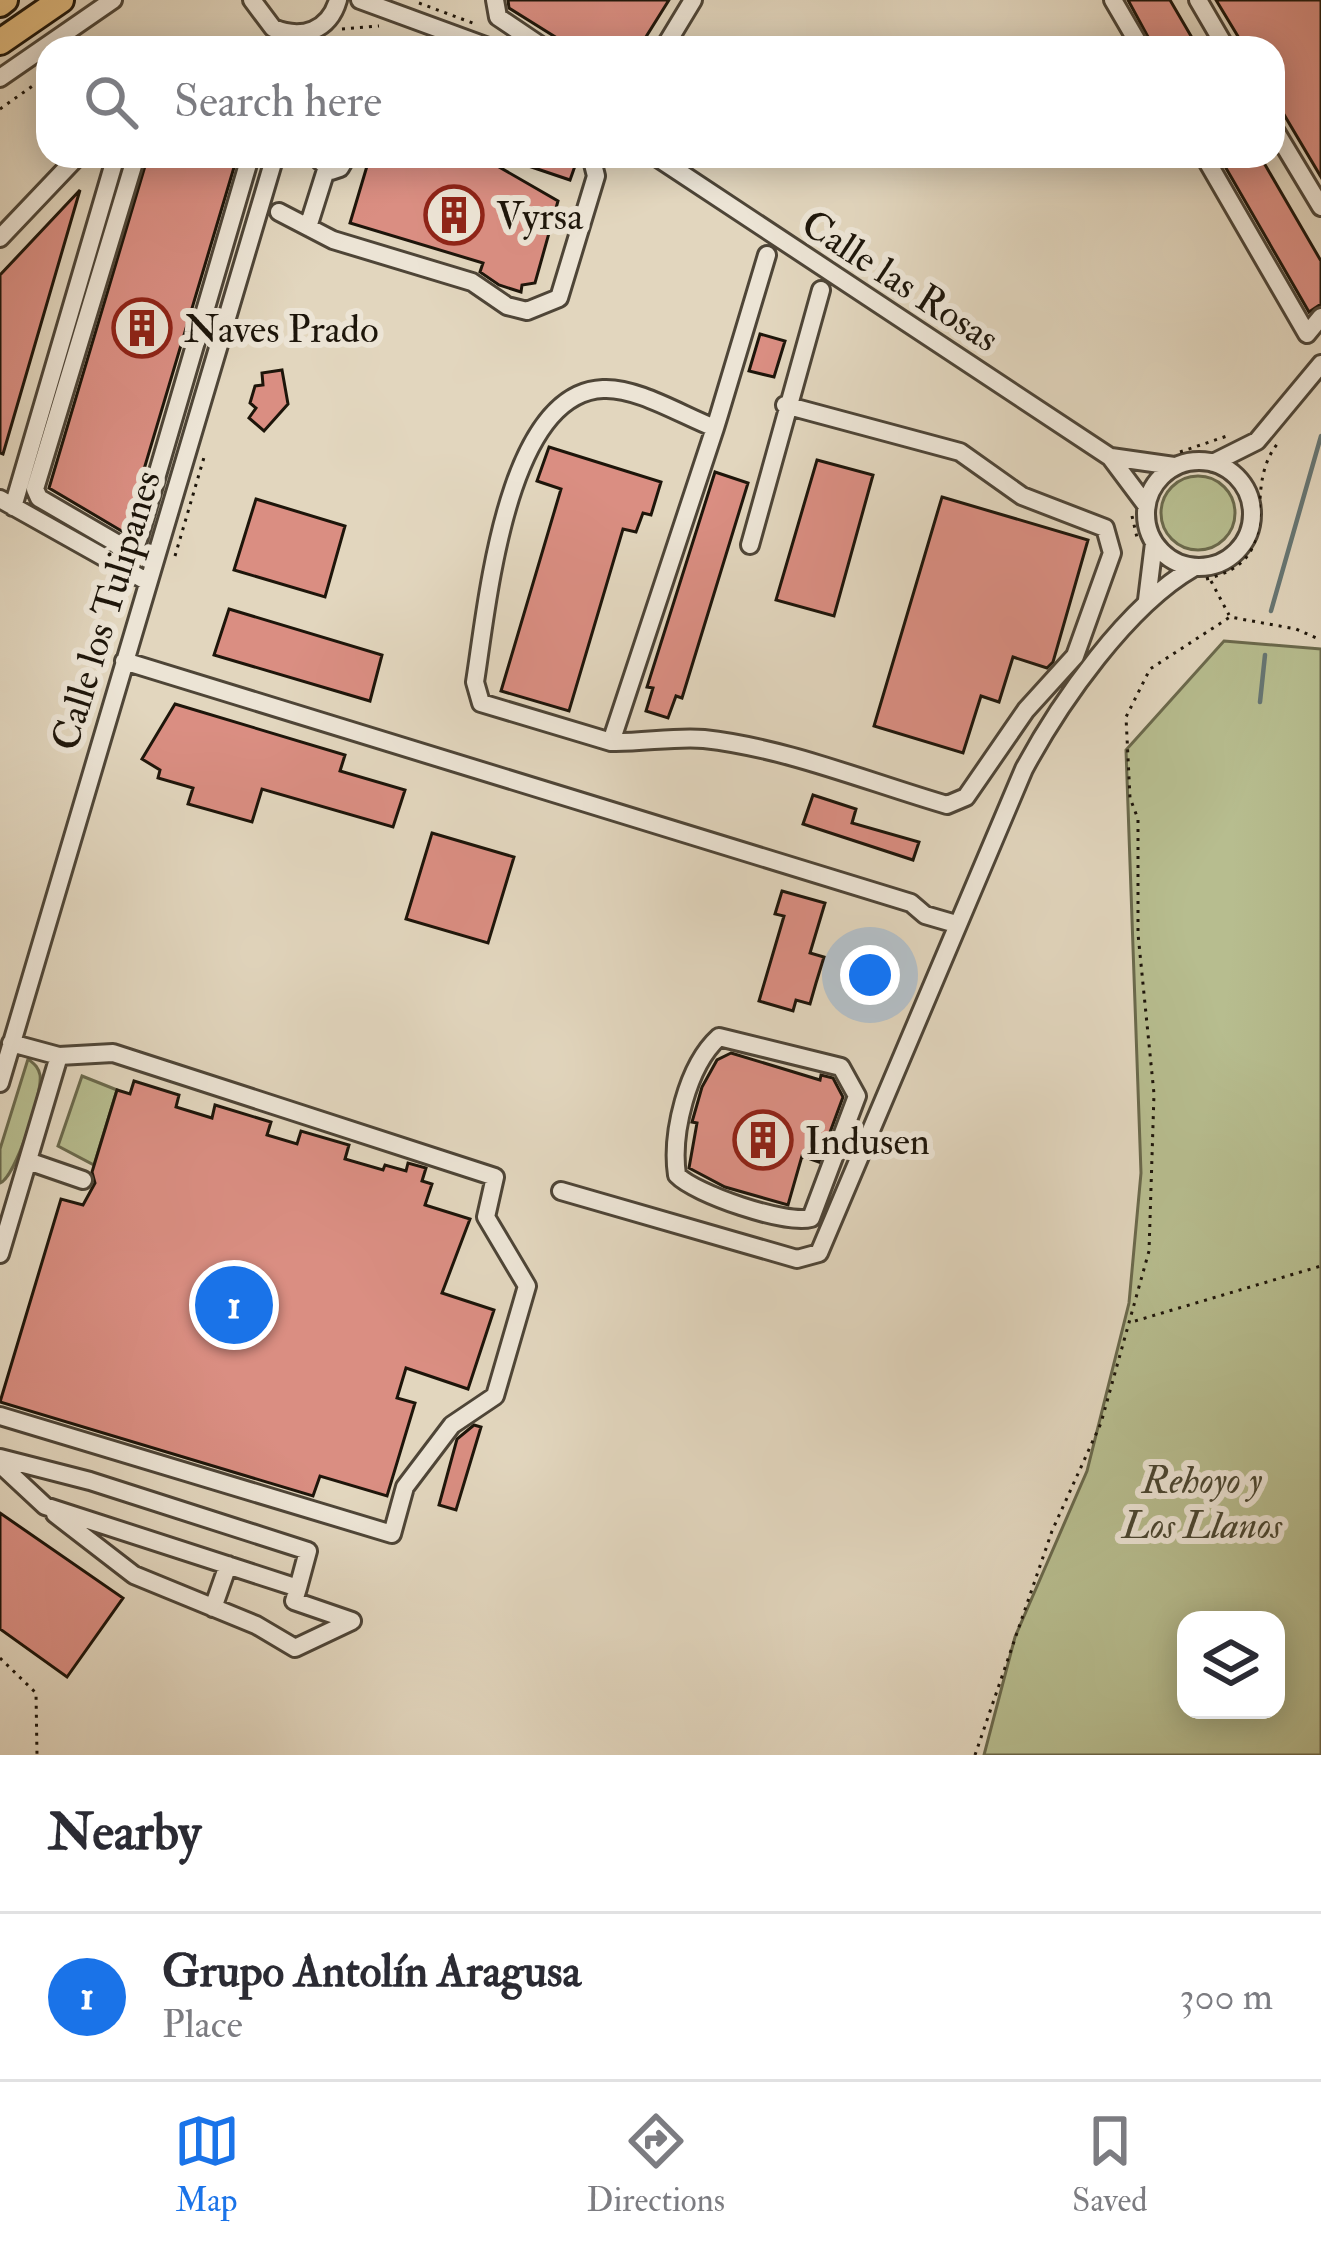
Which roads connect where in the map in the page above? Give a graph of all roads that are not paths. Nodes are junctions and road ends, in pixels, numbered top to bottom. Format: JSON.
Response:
{"nodes":[{"id":1,"x":61,"y":0,"type":"edge"},
{"id":2,"x":113,"y":0,"type":"edge"},
{"id":3,"x":252,"y":0,"type":"edge"},
{"id":4,"x":338,"y":0,"type":"edge"},
{"id":5,"x":360,"y":0,"type":"edge"},
{"id":6,"x":495,"y":0,"type":"edge"},
{"id":7,"x":693,"y":0,"type":"edge"},
{"id":8,"x":1114,"y":0,"type":"edge"},
{"id":9,"x":1198,"y":0,"type":"edge"},
{"id":10,"x":384,"y":19,"type":"junction"},
{"id":11,"x":328,"y":27,"type":"junction"},
{"id":12,"x":273,"y":28,"type":"junction"},
{"id":13,"x":61,"y":36,"type":"edge"},
{"id":14,"x":277,"y":36,"type":"edge"},
{"id":15,"x":319,"y":36,"type":"edge"},
{"id":16,"x":447,"y":36,"type":"edge"},
{"id":17,"x":526,"y":36,"type":"edge"},
{"id":18,"x":671,"y":36,"type":"edge"},
{"id":19,"x":1134,"y":36,"type":"edge"},
{"id":20,"x":1219,"y":36,"type":"edge"},
{"id":21,"x":0,"y":42,"type":"edge"},
{"id":22,"x":36,"y":53,"type":"edge"},
{"id":23,"x":0,"y":78,"type":"edge"},
{"id":24,"x":1285,"y":147,"type":"edge"},
{"id":25,"x":67,"y":168,"type":"edge"},
{"id":26,"x":125,"y":168,"type":"edge"},
{"id":27,"x":247,"y":168,"type":"edge"},
{"id":28,"x":271,"y":168,"type":"edge"},
{"id":29,"x":319,"y":168,"type":"edge"},
{"id":30,"x":594,"y":168,"type":"edge"},
{"id":31,"x":659,"y":168,"type":"edge"},
{"id":32,"x":1211,"y":168,"type":"edge"},
{"id":33,"x":1321,"y":207,"type":"edge"},
{"id":34,"x":279,"y":212,"type":"dead end"},
{"id":35,"x":308,"y":226,"type":"junction"},
{"id":36,"x":0,"y":238,"type":"edge"},
{"id":37,"x":767,"y":255,"type":"dead end"},
{"id":38,"x":820,"y":290,"type":"dead end"},
{"id":39,"x":1321,"y":317,"type":"edge"},
{"id":40,"x":1321,"y":364,"type":"edge"},
{"id":41,"x":785,"y":405,"type":"junction"},
{"id":42,"x":715,"y":428,"type":"junction"},
{"id":43,"x":1257,"y":441,"type":"junction"},
{"id":44,"x":1110,"y":457,"type":"junction"},
{"id":45,"x":1171,"y":459,"type":"junction"},
{"id":46,"x":1213,"y":463,"type":"junction"},
{"id":47,"x":33,"y":471,"type":"junction"},
{"id":48,"x":1247,"y":492,"type":"junction"},
{"id":49,"x":6,"y":503,"type":"edge"},
{"id":50,"x":1137,"y":505,"type":"junction"},
{"id":51,"x":1146,"y":543,"type":"junction"},
{"id":52,"x":750,"y":544,"type":"dead end"},
{"id":53,"x":1200,"y":574,"type":"junction"},
{"id":54,"x":148,"y":582,"type":"junction"},
{"id":55,"x":1148,"y":600,"type":"junction"},
{"id":56,"x":124,"y":661,"type":"junction"},
{"id":57,"x":611,"y":742,"type":"junction"},
{"id":58,"x":956,"y":924,"type":"junction"},
{"id":59,"x":11,"y":1043,"type":"junction"},
{"id":60,"x":59,"y":1056,"type":"junction"},
{"id":61,"x":0,"y":1083,"type":"edge"},
{"id":62,"x":28,"y":1161,"type":"junction"},
{"id":63,"x":82,"y":1180,"type":"dead end"},
{"id":64,"x":561,"y":1191,"type":"dead end"},
{"id":65,"x":820,"y":1211,"type":"joint"},
{"id":66,"x":0,"y":1254,"type":"edge"},
{"id":67,"x":0,"y":1417,"type":"edge"},
{"id":68,"x":0,"y":1461,"type":"edge"},
{"id":69,"x":45,"y":1506,"type":"junction"},
{"id":70,"x":228,"y":1565,"type":"junction"},
{"id":71,"x":298,"y":1588,"type":"junction"},
{"id":72,"x":213,"y":1608,"type":"junction"}],
"edges":[{"from":1,"to":21,"type":"highway"},
{"from":2,"to":13,"type":"street"},
{"from":3,"to":12,"type":"street"},
{"from":4,"to":11,"type":"street"},
{"from":5,"to":10,"type":"street"},
{"from":6,"to":17,"type":"street"},
{"from":7,"to":18,"type":"street"},
{"from":8,"to":19,"type":"street"},
{"from":9,"to":20,"type":"street"},
{"from":10,"to":11,"type":"street"},
{"from":10,"to":16,"type":"street"},
{"from":11,"to":12,"type":"street"},
{"from":11,"to":15,"type":"street"},
{"from":12,"to":14,"type":"street"},
{"from":22,"to":23,"type":"street"},
{"from":24,"to":33,"type":"street"},
{"from":25,"to":36,"type":"street"},
{"from":26,"to":47,"type":"street"},
{"from":27,"to":47,"type":"street"},
{"from":28,"to":54,"type":"street","name":"Calle los Tulipanes"},
{"from":29,"to":35,"type":"street"},
{"from":30,"to":35,"type":"street"},
{"from":31,"to":44,"type":"street","name":"Calle las Rosas"},
{"from":32,"to":39,"type":"street"},
{"from":34,"to":35,"type":"street"},
{"from":37,"to":42,"type":"street"},
{"from":38,"to":41,"type":"street"},
{"from":40,"to":43,"type":"street"},
{"from":41,"to":52,"type":"street"},
{"from":41,"to":57,"type":"street"},
{"from":42,"to":57,"type":"street"},
{"from":42,"to":57,"type":"street"},
{"from":43,"to":46,"type":"street"},
{"from":43,"to":48,"type":"street"},
{"from":44,"to":45,"type":"street","name":"Calle las Rosas"},
{"from":44,"to":50,"type":"street","name":"Calle las Rosas"},
{"from":45,"to":46,"type":"street","name":"Calle las Rosas"},
{"from":45,"to":50,"type":"street"},
{"from":46,"to":48,"type":"street"},
{"from":47,"to":49,"type":"street"},
{"from":48,"to":53,"type":"street"},
{"from":49,"to":54,"type":"street"},
{"from":50,"to":51,"type":"street"},
{"from":51,"to":53,"type":"street"},
{"from":51,"to":55,"type":"street"},
{"from":53,"to":55,"type":"street"},
{"from":54,"to":56,"type":"street","name":"Calle los Tulipanes"},
{"from":55,"to":58,"type":"street"},
{"from":56,"to":58,"type":"street"},
{"from":56,"to":59,"type":"street","name":"Calle los Tulipanes"},
{"from":58,"to":64,"type":"street"},
{"from":59,"to":60,"type":"street"},
{"from":59,"to":61,"type":"street","name":"Calle los Tulipanes"},
{"from":60,"to":62,"type":"street"},
{"from":60,"to":67,"type":"street"},
{"from":62,"to":63,"type":"street"},
{"from":62,"to":66,"type":"street"},
{"from":65,"to":65,"type":"street"},
{"from":68,"to":69,"type":"street"},
{"from":68,"to":71,"type":"street"},
{"from":69,"to":70,"type":"street"},
{"from":69,"to":72,"type":"street"},
{"from":70,"to":71,"type":"street"},
{"from":70,"to":72,"type":"street"},
{"from":71,"to":72,"type":"street"}]}
